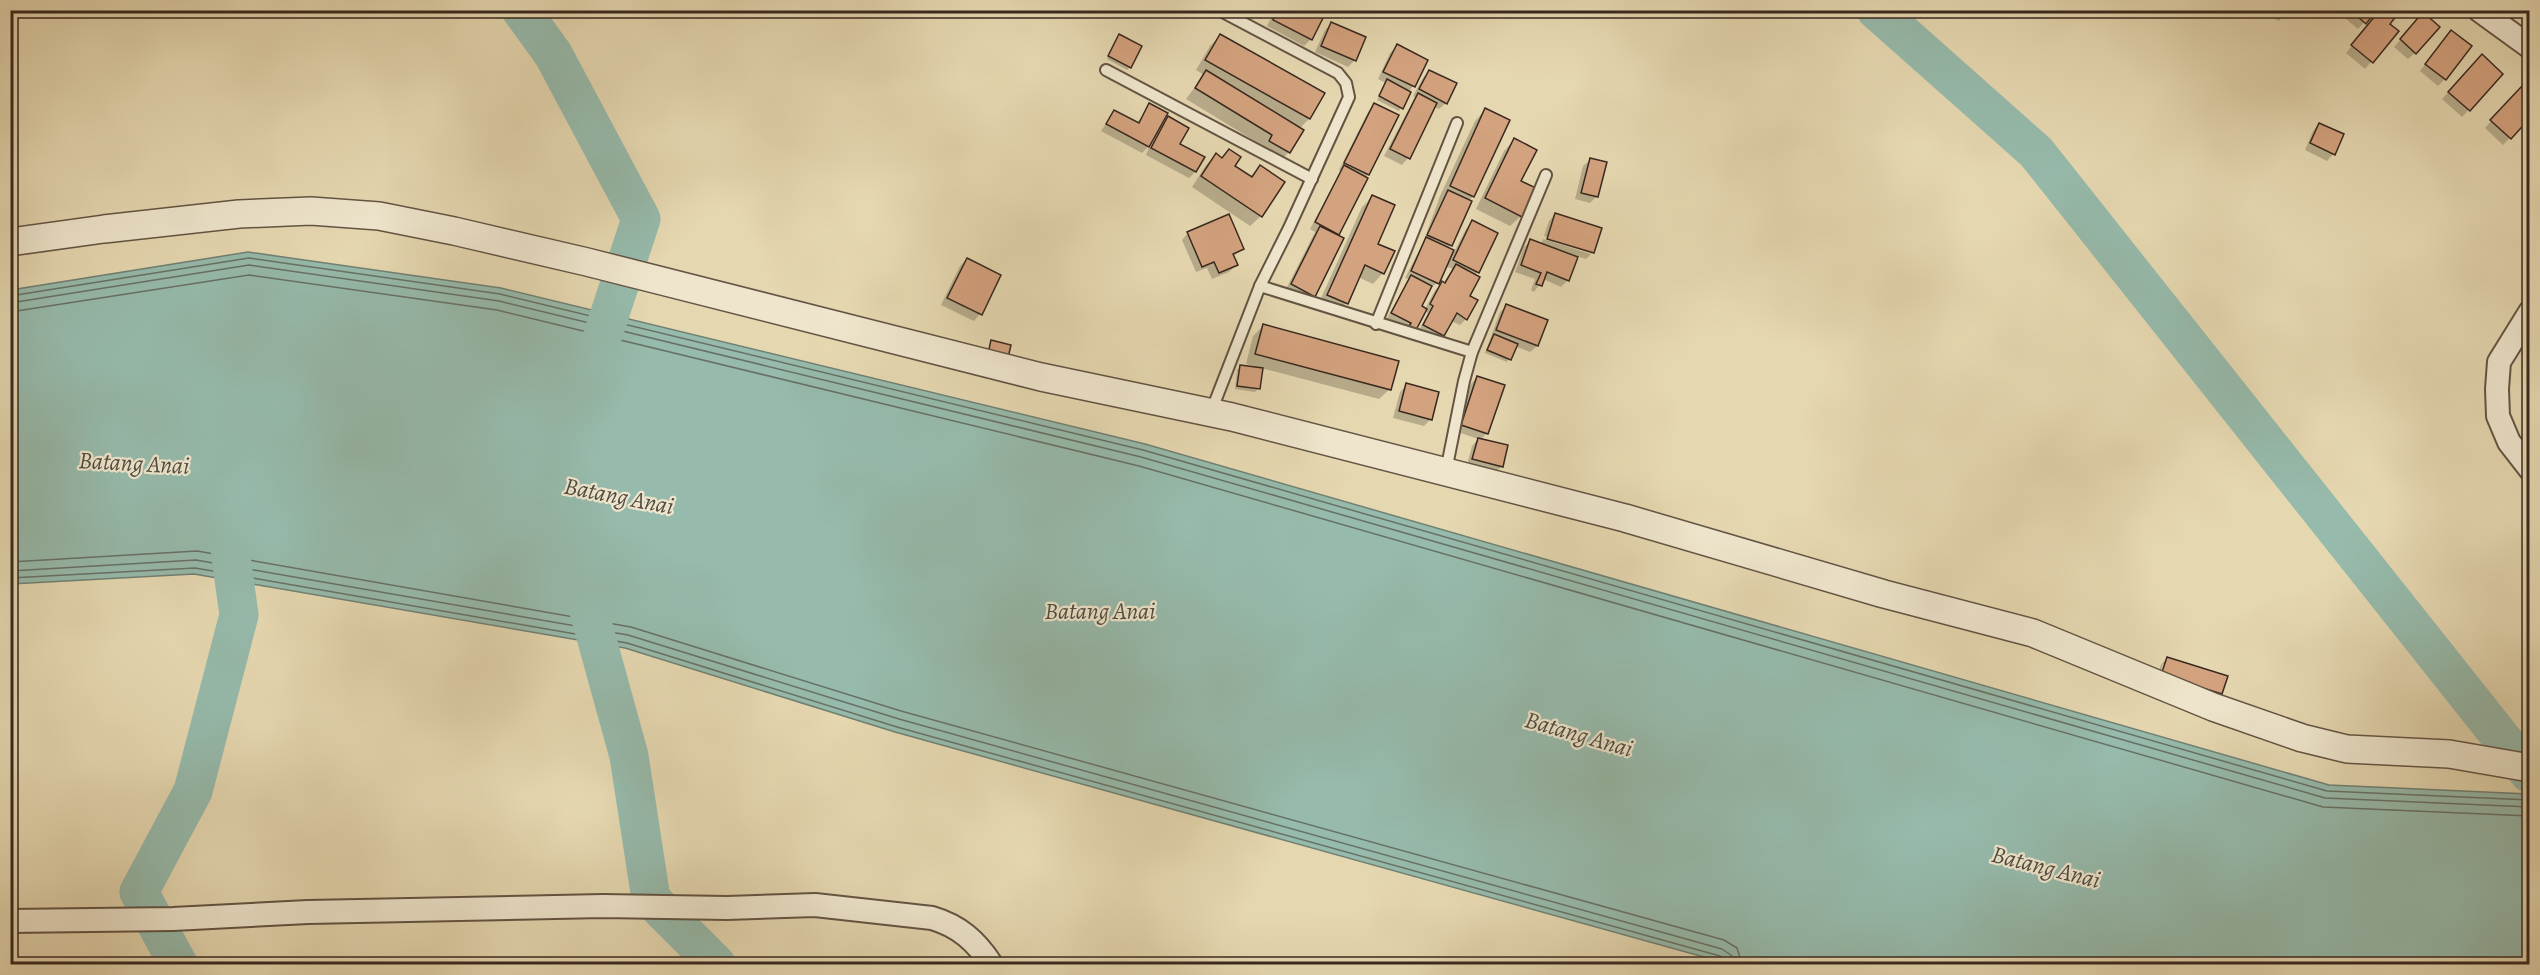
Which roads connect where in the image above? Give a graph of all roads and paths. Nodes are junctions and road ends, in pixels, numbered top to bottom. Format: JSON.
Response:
{"nodes":[{"id":1,"x":1219,"y":10,"type":"edge"},
{"id":2,"x":2479,"y":10,"type":"edge"},
{"id":3,"x":2529,"y":47,"type":"edge"},
{"id":4,"x":1106,"y":70,"type":"dead end"},
{"id":5,"x":1457,"y":123,"type":"dead end"},
{"id":6,"x":1546,"y":175,"type":"dead end"},
{"id":7,"x":1312,"y":179,"type":"junction"},
{"id":8,"x":10,"y":242,"type":"edge"},
{"id":9,"x":1260,"y":286,"type":"junction"},
{"id":10,"x":2529,"y":312,"type":"edge"},
{"id":11,"x":1376,"y":324,"type":"junction"},
{"id":12,"x":1472,"y":352,"type":"junction"},
{"id":13,"x":1211,"y":412,"type":"junction"},
{"id":14,"x":2529,"y":469,"type":"edge"},
{"id":15,"x":1446,"y":472,"type":"junction"},
{"id":16,"x":2529,"y":768,"type":"edge"},
{"id":17,"x":10,"y":921,"type":"edge"},
{"id":18,"x":991,"y":964,"type":"edge"}],
"edges":[{"from":1,"to":7,"type":"lane"},
{"from":2,"to":3,"type":"street"},
{"from":4,"to":7,"type":"lane"},
{"from":5,"to":11,"type":"lane"},
{"from":6,"to":12,"type":"lane"},
{"from":7,"to":9,"type":"lane"},
{"from":8,"to":13,"type":"street"},
{"from":9,"to":11,"type":"lane"},
{"from":9,"to":13,"type":"lane"},
{"from":10,"to":14,"type":"street"},
{"from":11,"to":12,"type":"lane"},
{"from":12,"to":15,"type":"lane"},
{"from":13,"to":15,"type":"street"},
{"from":15,"to":16,"type":"street"},
{"from":17,"to":18,"type":"street"}]}
